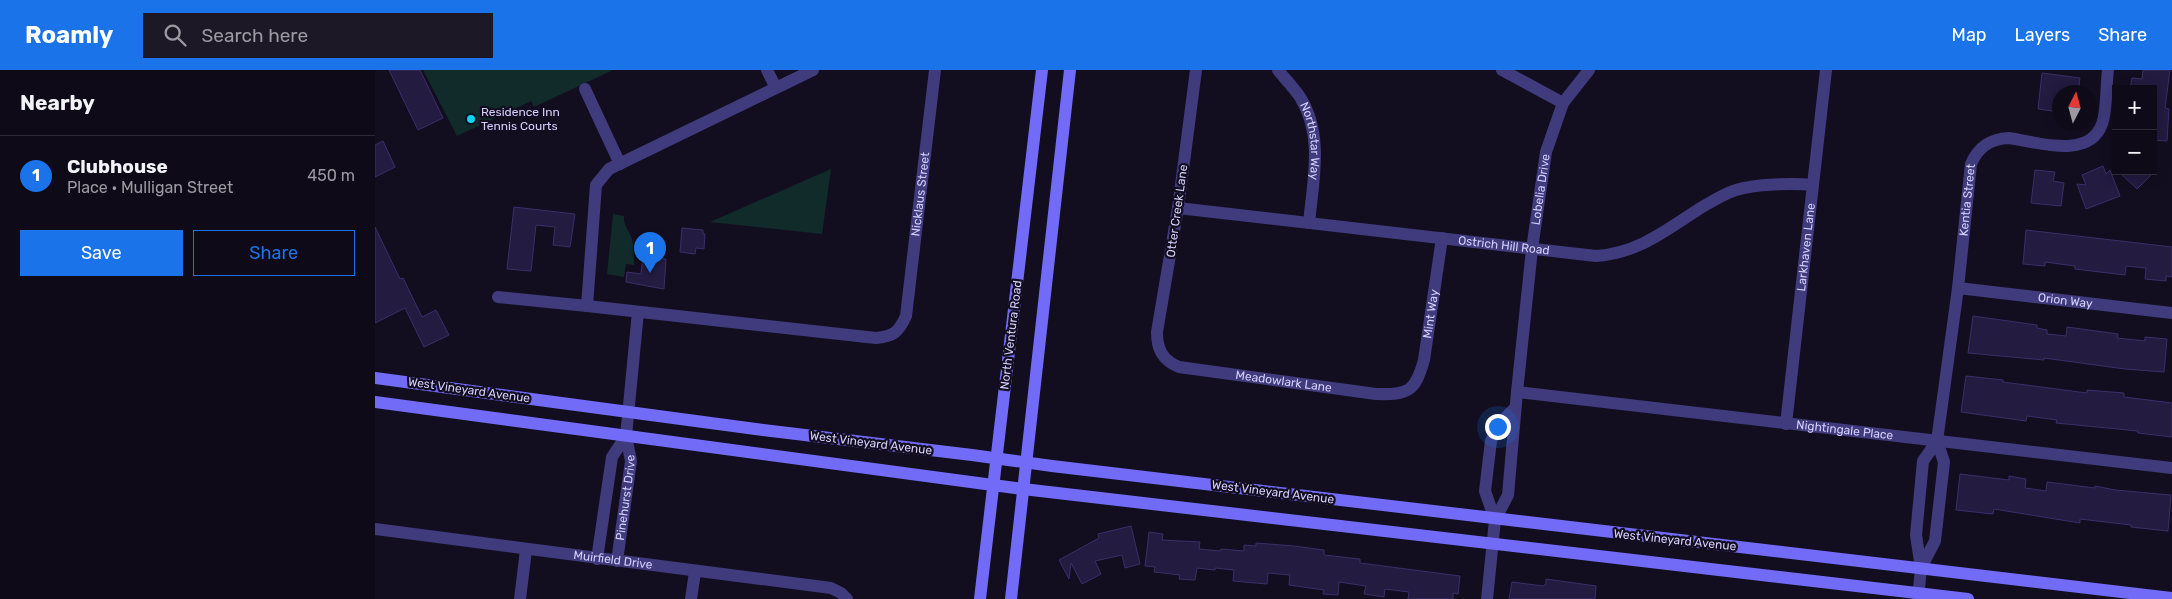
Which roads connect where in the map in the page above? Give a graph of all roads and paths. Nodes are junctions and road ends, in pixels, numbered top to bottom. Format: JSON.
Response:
{"nodes":[{"id":1,"x":767,"y":70,"type":"edge"},
{"id":2,"x":813,"y":70,"type":"edge"},
{"id":3,"x":935,"y":70,"type":"edge"},
{"id":4,"x":1042,"y":70,"type":"edge"},
{"id":5,"x":1070,"y":70,"type":"edge"},
{"id":6,"x":1196,"y":70,"type":"edge"},
{"id":7,"x":1278,"y":70,"type":"edge"},
{"id":8,"x":1502,"y":70,"type":"edge"},
{"id":9,"x":1589,"y":70,"type":"edge"},
{"id":10,"x":1826,"y":70,"type":"edge"},
{"id":11,"x":2108,"y":70,"type":"edge"},
{"id":12,"x":776,"y":88,"type":"junction"},
{"id":13,"x":585,"y":89,"type":"dead end"},
{"id":14,"x":1563,"y":103,"type":"junction"},
{"id":15,"x":620,"y":164,"type":"junction"},
{"id":16,"x":1813,"y":185,"type":"junction"},
{"id":17,"x":1178,"y":208,"type":"junction"},
{"id":18,"x":1309,"y":223,"type":"junction"},
{"id":19,"x":1442,"y":238,"type":"junction"},
{"id":20,"x":1531,"y":249,"type":"junction"},
{"id":21,"x":1958,"y":288,"type":"junction"},
{"id":22,"x":498,"y":297,"type":"dead end"},
{"id":23,"x":587,"y":306,"type":"junction"},
{"id":24,"x":639,"y":312,"type":"junction"},
{"id":25,"x":2172,"y":313,"type":"edge"},
{"id":26,"x":1160,"y":351,"type":"joint"},
{"id":27,"x":375,"y":378,"type":"edge"},
{"id":28,"x":1413,"y":388,"type":"joint"},
{"id":29,"x":1517,"y":392,"type":"junction"},
{"id":30,"x":375,"y":402,"type":"edge"},
{"id":31,"x":1515,"y":408,"type":"junction"},
{"id":32,"x":629,"y":411,"type":"junction"},
{"id":33,"x":1786,"y":424,"type":"junction"},
{"id":34,"x":626,"y":436,"type":"junction"},
{"id":35,"x":1937,"y":441,"type":"junction"},
{"id":36,"x":997,"y":459,"type":"junction"},
{"id":37,"x":1027,"y":463,"type":"junction"},
{"id":38,"x":2172,"y":468,"type":"edge"},
{"id":39,"x":993,"y":485,"type":"junction"},
{"id":40,"x":1023,"y":489,"type":"junction"},
{"id":41,"x":1495,"y":520,"type":"junction"},
{"id":42,"x":375,"y":529,"type":"edge"},
{"id":43,"x":1493,"y":544,"type":"junction"},
{"id":44,"x":525,"y":550,"type":"junction"},
{"id":45,"x":597,"y":559,"type":"junction"},
{"id":46,"x":617,"y":561,"type":"junction"},
{"id":47,"x":1921,"y":568,"type":"junction"},
{"id":48,"x":695,"y":572,"type":"junction"},
{"id":49,"x":1918,"y":596,"type":"edge"},
{"id":50,"x":2172,"y":598,"type":"edge"},
{"id":51,"x":520,"y":599,"type":"edge"},
{"id":52,"x":691,"y":599,"type":"edge"},
{"id":53,"x":847,"y":599,"type":"edge"},
{"id":54,"x":980,"y":599,"type":"edge"},
{"id":55,"x":1011,"y":599,"type":"edge"},
{"id":56,"x":1487,"y":599,"type":"edge"},
{"id":57,"x":1968,"y":599,"type":"edge"}],
"edges":[{"from":1,"to":12,"type":"street"},
{"from":2,"to":12,"type":"street"},
{"from":3,"to":24,"type":"street","name":"Nicklaus Street"},
{"from":4,"to":36,"type":"main road","name":"North Ventura Road"},
{"from":5,"to":37,"type":"main road"},
{"from":6,"to":17,"type":"street","name":"Otter Creek Lane"},
{"from":7,"to":18,"type":"street","name":"Northstar Way"},
{"from":8,"to":14,"type":"street"},
{"from":9,"to":14,"type":"street","name":"Lobelia Drive"},
{"from":10,"to":16,"type":"street","name":"Larkhaven Lane"},
{"from":11,"to":21,"type":"street","name":"Kentia Street"},
{"from":12,"to":15,"type":"street"},
{"from":13,"to":15,"type":"street"},
{"from":14,"to":20,"type":"street","name":"Lobelia Drive"},
{"from":15,"to":23,"type":"street"},
{"from":16,"to":20,"type":"street","name":"Ostrich Hill Road"},
{"from":16,"to":33,"type":"street","name":"Larkhaven Lane"},
{"from":17,"to":18,"type":"street","name":"Ostrich Hill Road"},
{"from":17,"to":26,"type":"street","name":"Otter Creek Lane"},
{"from":18,"to":19,"type":"street","name":"Ostrich Hill Road"},
{"from":19,"to":20,"type":"street","name":"Ostrich Hill Road"},
{"from":19,"to":28,"type":"street","name":"Mint Way"},
{"from":20,"to":29,"type":"street","name":"Lobelia Drive"},
{"from":21,"to":25,"type":"street","name":"Orion Way"},
{"from":21,"to":35,"type":"street","name":"Kentia Street"},
{"from":22,"to":23,"type":"street"},
{"from":23,"to":24,"type":"street"},
{"from":24,"to":32,"type":"street","name":"Pinehurst Drive"},
{"from":26,"to":28,"type":"street","name":"Meadowlark Lane"},
{"from":27,"to":32,"type":"main road","name":"West Vineyard Avenue"},
{"from":29,"to":31,"type":"street","name":"Lobelia Drive"},
{"from":29,"to":33,"type":"street","name":"Nightingale Place"},
{"from":30,"to":34,"type":"main road","name":"West Vineyard Avenue"},
{"from":31,"to":41,"type":"street","name":"Lobelia Drive"},
{"from":31,"to":41,"type":"street","name":"Lobelia Drive"},
{"from":32,"to":34,"type":"street","name":"Pinehurst Drive"},
{"from":32,"to":36,"type":"main road","name":"West Vineyard Avenue"},
{"from":33,"to":35,"type":"street","name":"Nightingale Place"},
{"from":34,"to":39,"type":"main road","name":"West Vineyard Avenue"},
{"from":34,"to":45,"type":"street","name":"Pinehurst Drive"},
{"from":34,"to":46,"type":"street","name":"Pinehurst Drive"},
{"from":35,"to":38,"type":"street","name":"Nightingale Place"},
{"from":35,"to":47,"type":"street","name":"Kentia Street"},
{"from":35,"to":47,"type":"street","name":"Kentia Street"},
{"from":36,"to":37,"type":"main road","name":"West Vineyard Avenue"},
{"from":36,"to":39,"type":"main road","name":"North Ventura Road"},
{"from":37,"to":40,"type":"main road"},
{"from":37,"to":41,"type":"main road","name":"West Vineyard Avenue"},
{"from":39,"to":40,"type":"main road","name":"West Vineyard Avenue"},
{"from":39,"to":54,"type":"main road","name":"North Ventura Road"},
{"from":40,"to":43,"type":"main road","name":"West Vineyard Avenue"},
{"from":40,"to":55,"type":"main road"},
{"from":41,"to":43,"type":"street","name":"Lobelia Drive"},
{"from":41,"to":47,"type":"main road","name":"West Vineyard Avenue"},
{"from":42,"to":44,"type":"street","name":"Muirfield Drive"},
{"from":43,"to":49,"type":"main road","name":"West Vineyard Avenue"},
{"from":43,"to":56,"type":"street","name":"Lobelia Drive"},
{"from":44,"to":45,"type":"street","name":"Muirfield Drive"},
{"from":44,"to":51,"type":"street"},
{"from":45,"to":46,"type":"street","name":"Muirfield Drive"},
{"from":46,"to":48,"type":"street","name":"Muirfield Drive"},
{"from":47,"to":49,"type":"street","name":"Kentia Street"},
{"from":47,"to":50,"type":"main road","name":"West Vineyard Avenue"},
{"from":48,"to":52,"type":"street"},
{"from":48,"to":53,"type":"street","name":"Muirfield Drive"},
{"from":49,"to":57,"type":"main road","name":"West Vineyard Avenue"}]}
